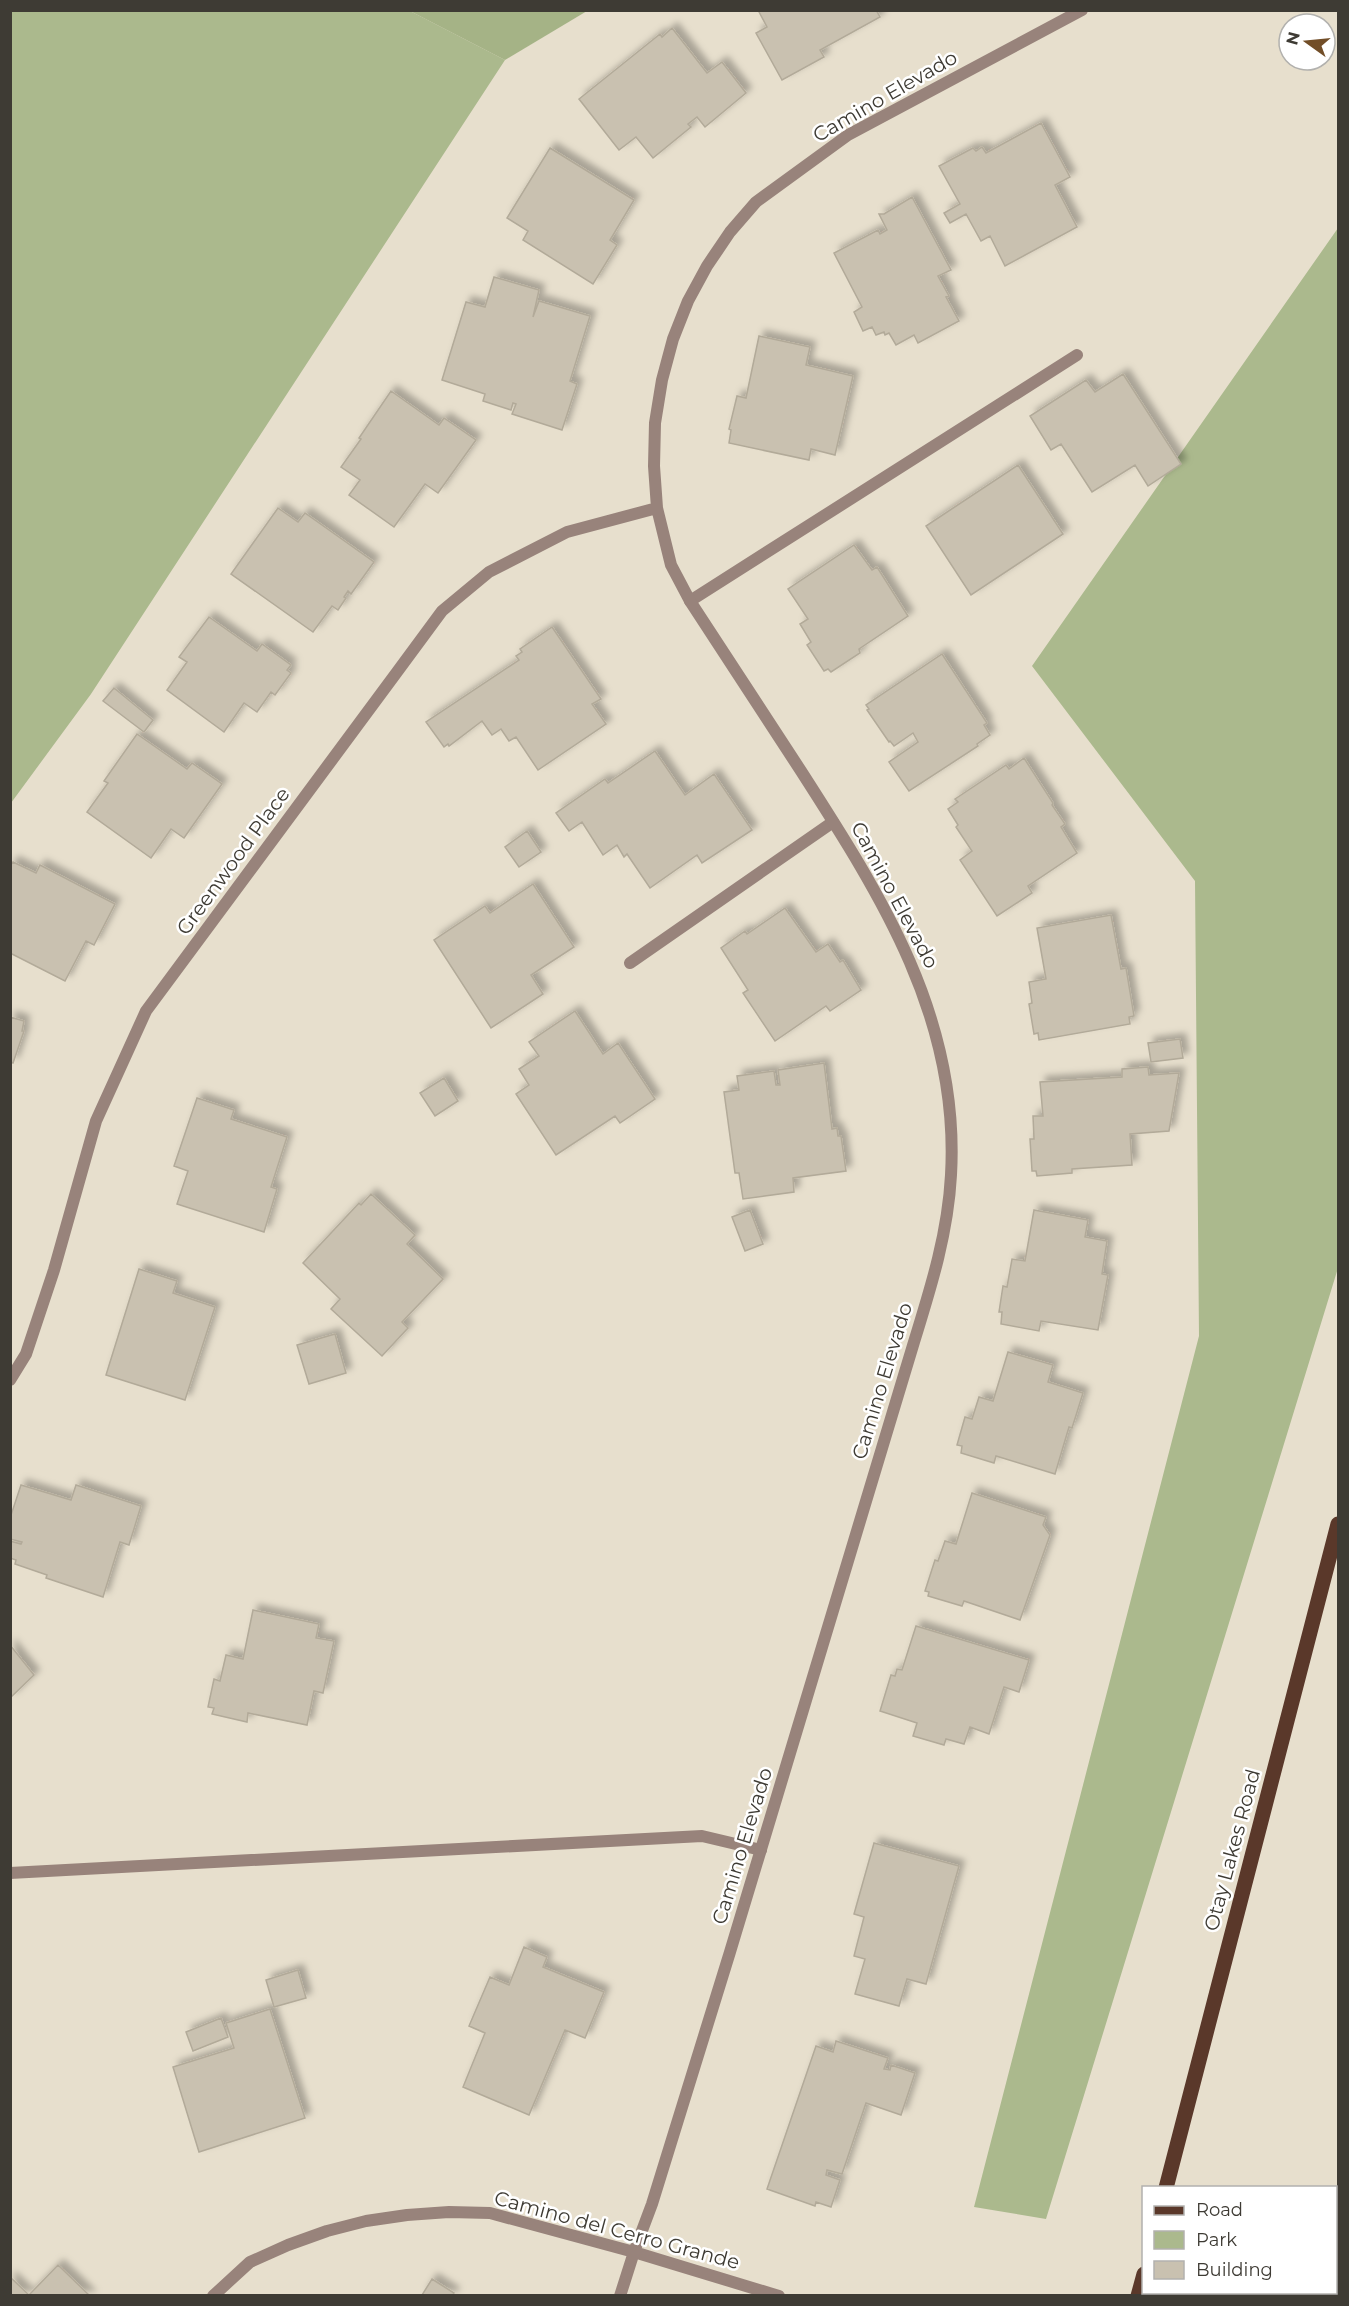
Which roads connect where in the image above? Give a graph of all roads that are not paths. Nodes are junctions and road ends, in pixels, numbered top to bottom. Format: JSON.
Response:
{"nodes":[{"id":1,"x":1082,"y":10,"type":"edge"},
{"id":2,"x":1077,"y":355,"type":"dead end"},
{"id":3,"x":657,"y":508,"type":"junction"},
{"id":4,"x":690,"y":601,"type":"junction"},
{"id":5,"x":833,"y":822,"type":"junction"},
{"id":6,"x":630,"y":963,"type":"dead end"},
{"id":7,"x":10,"y":1380,"type":"edge"},
{"id":8,"x":1338,"y":1524,"type":"edge"},
{"id":9,"x":761,"y":1850,"type":"junction"},
{"id":10,"x":10,"y":1873,"type":"edge"},
{"id":11,"x":1166,"y":2186,"type":"edge"},
{"id":12,"x":634,"y":2252,"type":"junction"},
{"id":13,"x":1142,"y":2278,"type":"edge"},
{"id":14,"x":213,"y":2295,"type":"edge"},
{"id":15,"x":620,"y":2295,"type":"edge"},
{"id":16,"x":779,"y":2295,"type":"edge"},
{"id":17,"x":1138,"y":2295,"type":"edge"}],
"edges":[{"from":1,"to":3,"type":"street","name":"Camino Elevado"},
{"from":2,"to":4,"type":"street"},
{"from":3,"to":4,"type":"street","name":"Camino Elevado"},
{"from":3,"to":7,"type":"street","name":"Greenwood Place"},
{"from":4,"to":5,"type":"street","name":"Camino Elevado"},
{"from":5,"to":6,"type":"street"},
{"from":5,"to":9,"type":"street","name":"Camino Elevado"},
{"from":8,"to":11,"type":"main road","name":"Otay Lakes Road"},
{"from":9,"to":10,"type":"street"},
{"from":9,"to":12,"type":"street","name":"Camino Elevado"},
{"from":12,"to":14,"type":"street","name":"Camino del Cerro Grande"},
{"from":12,"to":15,"type":"street","name":"Camino Elevado"},
{"from":12,"to":16,"type":"street","name":"Camino del Cerro Grande"},
{"from":13,"to":17,"type":"main road"}]}
